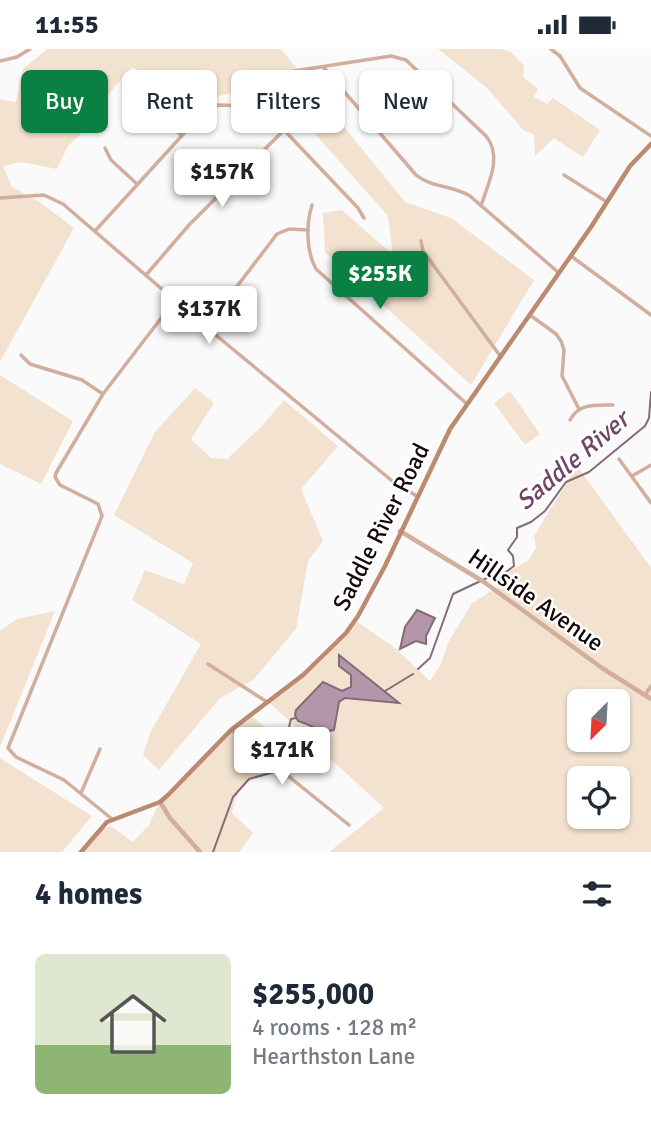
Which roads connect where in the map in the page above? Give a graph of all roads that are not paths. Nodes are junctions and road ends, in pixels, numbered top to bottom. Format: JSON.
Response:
{"nodes":[{"id":1,"x":30,"y":49,"type":"edge"},
{"id":2,"x":551,"y":49,"type":"edge"},
{"id":3,"x":0,"y":61,"type":"edge"},
{"id":4,"x":323,"y":67,"type":"junction"},
{"id":5,"x":302,"y":70,"type":"edge"},
{"id":6,"x":231,"y":106,"type":"edge"},
{"id":7,"x":281,"y":133,"type":"edge"},
{"id":8,"x":287,"y":133,"type":"edge"},
{"id":9,"x":181,"y":135,"type":"joint"},
{"id":10,"x":651,"y":136,"type":"edge"},
{"id":11,"x":651,"y":144,"type":"edge"},
{"id":12,"x":105,"y":148,"type":"dead end"},
{"id":13,"x":564,"y":175,"type":"dead end"},
{"id":14,"x":137,"y":184,"type":"junction"},
{"id":15,"x":0,"y":198,"type":"edge"},
{"id":16,"x":607,"y":202,"type":"junction"},
{"id":17,"x":312,"y":205,"type":"dead end"},
{"id":18,"x":481,"y":206,"type":"junction"},
{"id":19,"x":364,"y":218,"type":"dead end"},
{"id":20,"x":309,"y":230,"type":"junction"},
{"id":21,"x":95,"y":231,"type":"junction"},
{"id":22,"x":421,"y":241,"type":"dead end"},
{"id":23,"x":571,"y":256,"type":"junction"},
{"id":24,"x":559,"y":273,"type":"junction"},
{"id":25,"x":146,"y":275,"type":"junction"},
{"id":26,"x":175,"y":300,"type":"junction"},
{"id":27,"x":530,"y":315,"type":"junction"},
{"id":28,"x":651,"y":315,"type":"edge"},
{"id":29,"x":206,"y":327,"type":"junction"},
{"id":30,"x":21,"y":355,"type":"dead end"},
{"id":31,"x":500,"y":357,"type":"junction"},
{"id":32,"x":103,"y":394,"type":"junction"},
{"id":33,"x":467,"y":404,"type":"junction"},
{"id":34,"x":613,"y":405,"type":"dead end"},
{"id":35,"x":579,"y":409,"type":"junction"},
{"id":36,"x":570,"y":420,"type":"dead end"},
{"id":37,"x":619,"y":459,"type":"dead end"},
{"id":38,"x":651,"y":465,"type":"edge"},
{"id":39,"x":631,"y":477,"type":"junction"},
{"id":40,"x":418,"y":497,"type":"junction"},
{"id":41,"x":651,"y":503,"type":"edge"},
{"id":42,"x":400,"y":531,"type":"junction"},
{"id":43,"x":208,"y":664,"type":"dead end"},
{"id":44,"x":651,"y":686,"type":"edge"},
{"id":45,"x":645,"y":695,"type":"junction"},
{"id":46,"x":651,"y":699,"type":"edge"},
{"id":47,"x":267,"y":702,"type":"junction"},
{"id":48,"x":231,"y":730,"type":"junction"},
{"id":49,"x":0,"y":745,"type":"edge"},
{"id":50,"x":8,"y":748,"type":"junction"},
{"id":51,"x":100,"y":749,"type":"dead end"},
{"id":52,"x":81,"y":793,"type":"junction"},
{"id":53,"x":160,"y":801,"type":"junction"},
{"id":54,"x":112,"y":819,"type":"junction"},
{"id":55,"x":348,"y":825,"type":"dead end"},
{"id":56,"x":81,"y":852,"type":"edge"},
{"id":57,"x":200,"y":852,"type":"edge"}],
"edges":[{"from":1,"to":3,"type":"street"},
{"from":2,"to":10,"type":"street"},
{"from":4,"to":5,"type":"street"},
{"from":4,"to":18,"type":"street"},
{"from":4,"to":18,"type":"street"},
{"from":6,"to":9,"type":"street"},
{"from":7,"to":25,"type":"street"},
{"from":8,"to":19,"type":"street"},
{"from":9,"to":14,"type":"street"},
{"from":11,"to":16,"type":"main road","name":"Saddle River Road"},
{"from":12,"to":14,"type":"street"},
{"from":13,"to":16,"type":"street"},
{"from":14,"to":21,"type":"street"},
{"from":15,"to":21,"type":"street"},
{"from":16,"to":23,"type":"main road","name":"Saddle River Road"},
{"from":17,"to":20,"type":"street"},
{"from":18,"to":24,"type":"street"},
{"from":20,"to":29,"type":"street"},
{"from":20,"to":33,"type":"street"},
{"from":21,"to":25,"type":"street"},
{"from":22,"to":31,"type":"street"},
{"from":23,"to":24,"type":"main road","name":"Saddle River Road"},
{"from":23,"to":28,"type":"street"},
{"from":24,"to":27,"type":"main road","name":"Saddle River Road"},
{"from":25,"to":26,"type":"street"},
{"from":26,"to":29,"type":"street"},
{"from":26,"to":32,"type":"street"},
{"from":27,"to":31,"type":"main road","name":"Saddle River Road"},
{"from":27,"to":35,"type":"street"},
{"from":29,"to":40,"type":"street"},
{"from":30,"to":32,"type":"street"},
{"from":31,"to":33,"type":"main road","name":"Saddle River Road"},
{"from":32,"to":50,"type":"street"},
{"from":33,"to":40,"type":"main road","name":"Saddle River Road"},
{"from":34,"to":35,"type":"street"},
{"from":35,"to":36,"type":"street"},
{"from":37,"to":39,"type":"street"},
{"from":38,"to":39,"type":"street"},
{"from":39,"to":41,"type":"street"},
{"from":40,"to":42,"type":"main road","name":"Saddle River Road"},
{"from":42,"to":45,"type":"street","name":"Hillside Avenue"},
{"from":42,"to":47,"type":"main road","name":"Saddle River Road"},
{"from":43,"to":47,"type":"street"},
{"from":44,"to":45,"type":"street"},
{"from":45,"to":46,"type":"street","name":"Hillside Avenue"},
{"from":47,"to":48,"type":"main road","name":"Saddle River Road"},
{"from":48,"to":53,"type":"main road","name":"Saddle River Road"},
{"from":48,"to":55,"type":"street"},
{"from":49,"to":50,"type":"street"},
{"from":50,"to":52,"type":"street"},
{"from":51,"to":52,"type":"street"},
{"from":52,"to":54,"type":"street"},
{"from":53,"to":54,"type":"main road","name":"Saddle River Road"},
{"from":53,"to":57,"type":"street"},
{"from":54,"to":56,"type":"main road","name":"Saddle River Road"}]}
